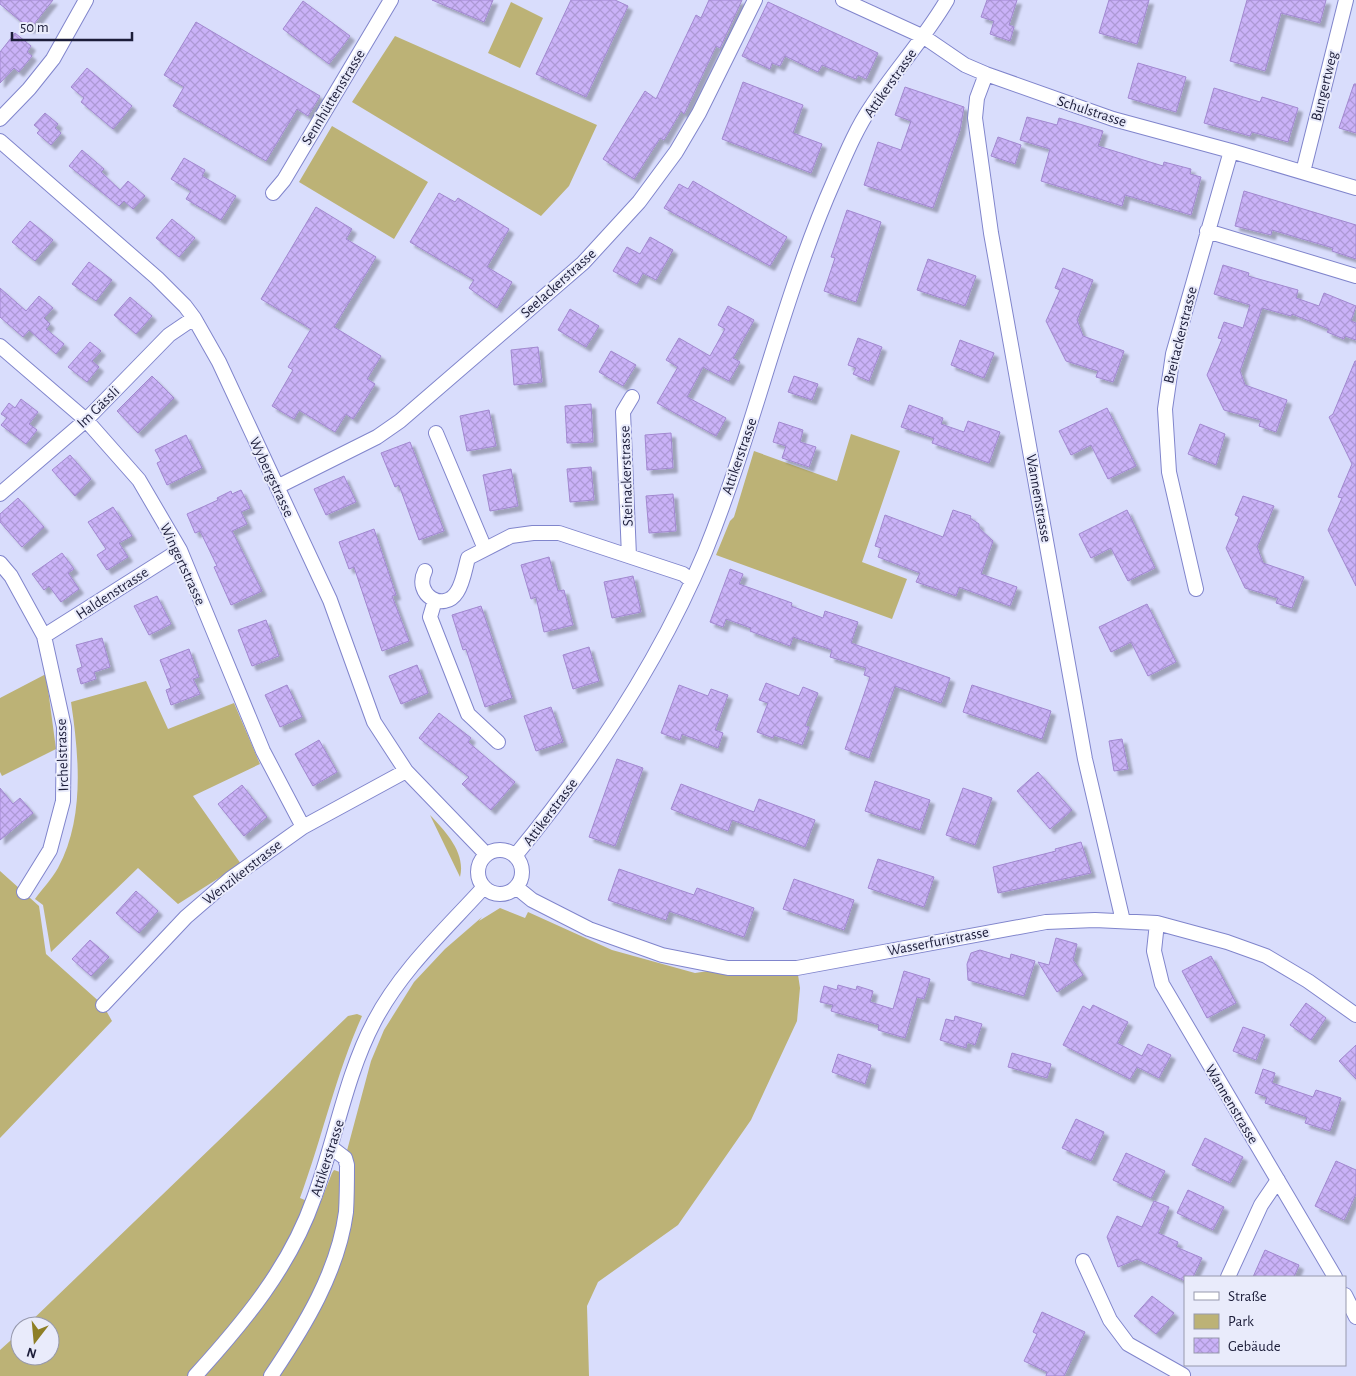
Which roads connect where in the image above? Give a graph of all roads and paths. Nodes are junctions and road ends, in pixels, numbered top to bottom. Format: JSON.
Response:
{"nodes":[{"id":1,"x":86,"y":0,"type":"edge"},
{"id":2,"x":391,"y":0,"type":"edge"},
{"id":3,"x":755,"y":0,"type":"edge"},
{"id":4,"x":843,"y":0,"type":"edge"},
{"id":5,"x":947,"y":0,"type":"edge"},
{"id":6,"x":1346,"y":0,"type":"edge"},
{"id":7,"x":924,"y":37,"type":"junction"},
{"id":8,"x":986,"y":74,"type":"junction"},
{"id":9,"x":0,"y":119,"type":"edge"},
{"id":10,"x":0,"y":141,"type":"edge"},
{"id":11,"x":1231,"y":151,"type":"junction"},
{"id":12,"x":1303,"y":172,"type":"junction"},
{"id":13,"x":1356,"y":188,"type":"edge"},
{"id":14,"x":273,"y":193,"type":"dead end"},
{"id":15,"x":1207,"y":231,"type":"junction"},
{"id":16,"x":1356,"y":276,"type":"edge"},
{"id":17,"x":194,"y":318,"type":"junction"},
{"id":18,"x":0,"y":346,"type":"edge"},
{"id":19,"x":632,"y":397,"type":"dead end"},
{"id":20,"x":86,"y":420,"type":"junction"},
{"id":21,"x":436,"y":433,"type":"dead end"},
{"id":22,"x":278,"y":487,"type":"junction"},
{"id":23,"x":0,"y":494,"type":"edge"},
{"id":24,"x":485,"y":549,"type":"junction"},
{"id":25,"x":180,"y":550,"type":"junction"},
{"id":26,"x":629,"y":556,"type":"junction"},
{"id":27,"x":0,"y":563,"type":"edge"},
{"id":28,"x":425,"y":571,"type":"dead end"},
{"id":29,"x":692,"y":581,"type":"junction"},
{"id":30,"x":1196,"y":589,"type":"dead end"},
{"id":31,"x":435,"y":600,"type":"junction"},
{"id":32,"x":44,"y":636,"type":"junction"},
{"id":33,"x":498,"y":742,"type":"dead end"},
{"id":34,"x":406,"y":771,"type":"junction"},
{"id":35,"x":303,"y":827,"type":"junction"},
{"id":36,"x":486,"y":854,"type":"junction"},
{"id":37,"x":515,"y":856,"type":"junction"},
{"id":38,"x":516,"y":886,"type":"junction"},
{"id":39,"x":484,"y":887,"type":"junction"},
{"id":40,"x":24,"y":892,"type":"dead end"},
{"id":41,"x":1123,"y":921,"type":"junction"},
{"id":42,"x":1157,"y":923,"type":"junction"},
{"id":43,"x":103,"y":1005,"type":"dead end"},
{"id":44,"x":1356,"y":1015,"type":"edge"},
{"id":45,"x":332,"y":1148,"type":"junction"},
{"id":46,"x":1278,"y":1180,"type":"junction"},
{"id":47,"x":1083,"y":1261,"type":"dead end"},
{"id":48,"x":1228,"y":1276,"type":"edge"},
{"id":49,"x":1333,"y":1276,"type":"edge"},
{"id":50,"x":1346,"y":1297,"type":"edge"},
{"id":51,"x":1356,"y":1317,"type":"edge"},
{"id":52,"x":195,"y":1376,"type":"edge"},
{"id":53,"x":271,"y":1376,"type":"edge"},
{"id":54,"x":1183,"y":1376,"type":"edge"}],
"edges":[{"from":1,"to":9,"type":"street"},
{"from":2,"to":14,"type":"street","name":"Sennhüttenstrasse"},
{"from":3,"to":22,"type":"street","name":"Seelackerstrasse"},
{"from":4,"to":7,"type":"street","name":"Schulstrasse"},
{"from":5,"to":7,"type":"street","name":"Attikerstrasse"},
{"from":6,"to":12,"type":"street","name":"Bungertweg"},
{"from":7,"to":8,"type":"street","name":"Schulstrasse"},
{"from":7,"to":29,"type":"street","name":"Attikerstrasse"},
{"from":8,"to":11,"type":"street","name":"Schulstrasse"},
{"from":8,"to":41,"type":"street","name":"Wannenstrasse"},
{"from":10,"to":17,"type":"street","name":"Wybergstrasse"},
{"from":11,"to":12,"type":"street","name":"Schulstrasse"},
{"from":11,"to":15,"type":"street","name":"Breitackerstrasse"},
{"from":12,"to":13,"type":"street","name":"Schulstrasse"},
{"from":15,"to":16,"type":"street"},
{"from":15,"to":30,"type":"street","name":"Breitackerstrasse"},
{"from":17,"to":20,"type":"street","name":"Im Gässli"},
{"from":17,"to":22,"type":"street","name":"Wybergstrasse"},
{"from":18,"to":20,"type":"street","name":"Wingertstrasse"},
{"from":19,"to":26,"type":"street","name":"Steinackerstrasse"},
{"from":20,"to":23,"type":"street","name":"Im Gässli"},
{"from":20,"to":25,"type":"street","name":"Wingertstrasse"},
{"from":21,"to":24,"type":"street"},
{"from":22,"to":34,"type":"street","name":"Wybergstrasse"},
{"from":24,"to":26,"type":"street"},
{"from":24,"to":31,"type":"street"},
{"from":25,"to":32,"type":"street","name":"Haldenstrasse"},
{"from":25,"to":35,"type":"street","name":"Wingertstrasse"},
{"from":26,"to":29,"type":"street"},
{"from":27,"to":32,"type":"street","name":"Irchelstrasse"},
{"from":28,"to":31,"type":"street"},
{"from":29,"to":37,"type":"street","name":"Attikerstrasse"},
{"from":31,"to":33,"type":"street"},
{"from":32,"to":40,"type":"street","name":"Irchelstrasse"},
{"from":34,"to":35,"type":"street","name":"Wenzikerstrasse"},
{"from":34,"to":36,"type":"street","name":"Wybergstrasse"},
{"from":35,"to":43,"type":"street","name":"Wenzikerstrasse"},
{"from":36,"to":37,"type":"street"},
{"from":36,"to":39,"type":"street"},
{"from":37,"to":38,"type":"street"},
{"from":38,"to":39,"type":"street"},
{"from":38,"to":41,"type":"street","name":"Wasserfuristrasse"},
{"from":39,"to":45,"type":"street","name":"Attikerstrasse"},
{"from":41,"to":42,"type":"street","name":"Wasserfuristrasse"},
{"from":42,"to":44,"type":"street","name":"Wasserfuristrasse"},
{"from":42,"to":46,"type":"street","name":"Wannenstrasse"},
{"from":45,"to":52,"type":"street","name":"Attikerstrasse"},
{"from":45,"to":53,"type":"street"},
{"from":46,"to":48,"type":"street"},
{"from":46,"to":49,"type":"street","name":"Wannenstrasse"},
{"from":47,"to":54,"type":"street"},
{"from":50,"to":51,"type":"street"}]}
